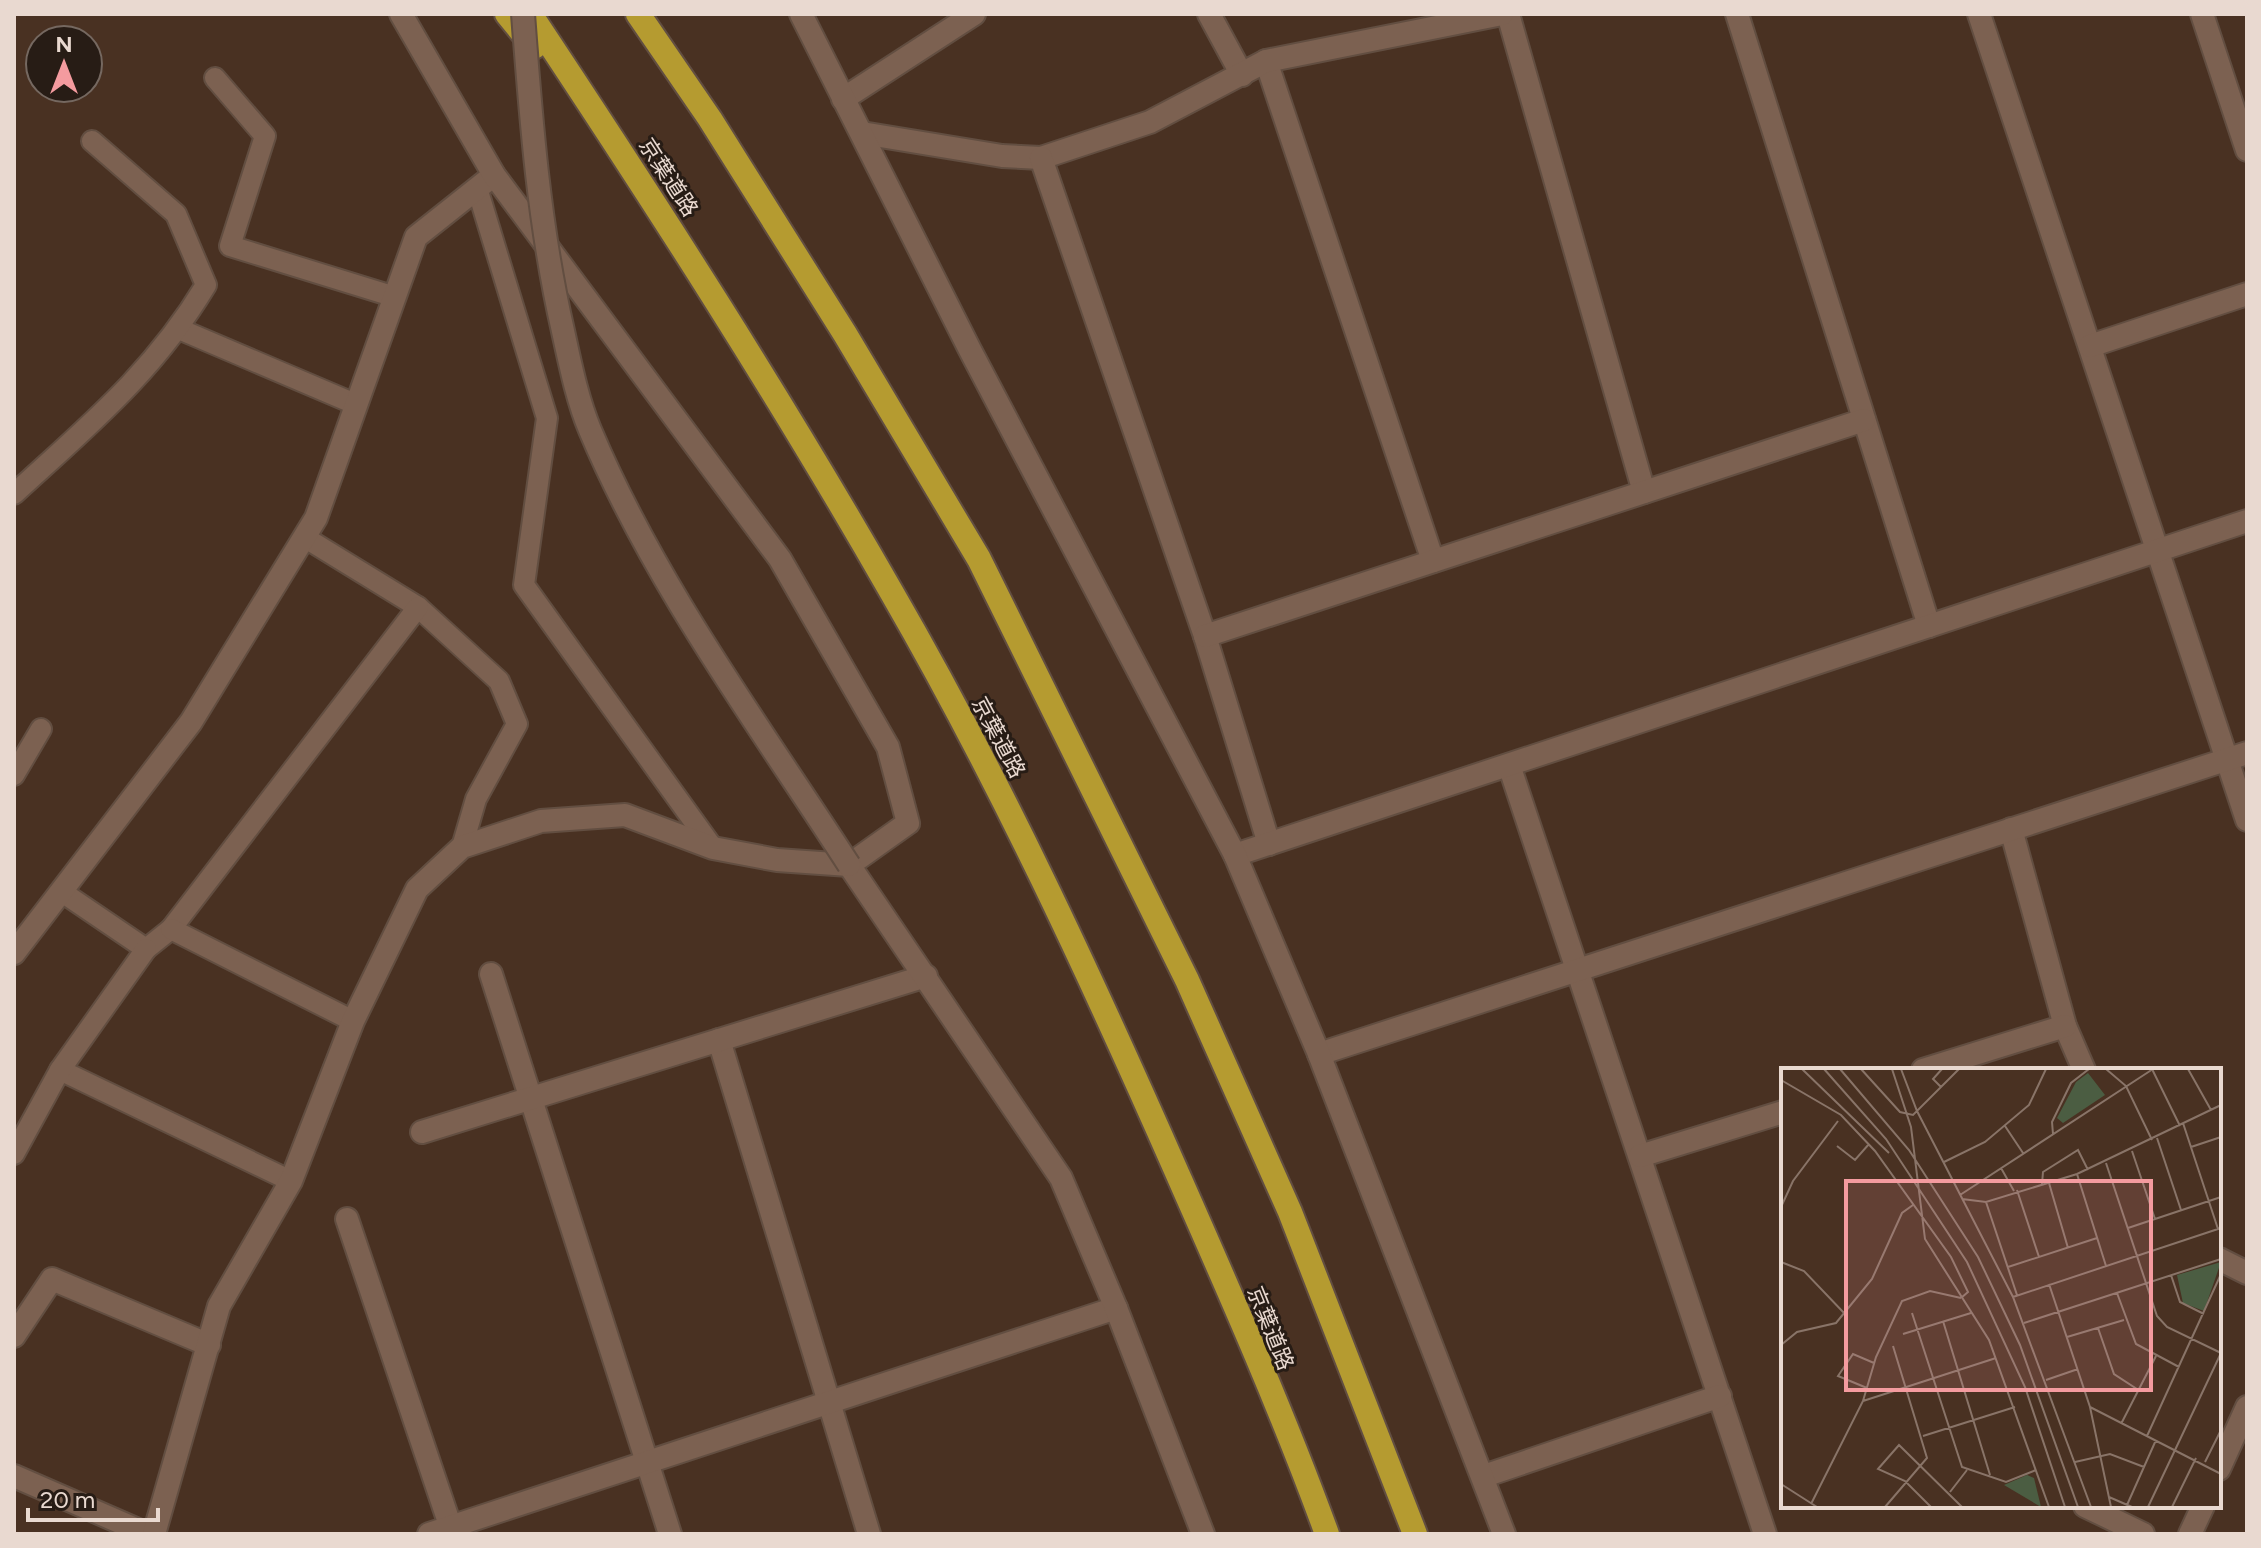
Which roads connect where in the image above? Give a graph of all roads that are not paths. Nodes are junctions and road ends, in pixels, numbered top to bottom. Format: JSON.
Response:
{"nodes":[{"id":1,"x":401,"y":14,"type":"edge"},
{"id":2,"x":507,"y":14,"type":"edge"},
{"id":3,"x":523,"y":14,"type":"edge"},
{"id":4,"x":530,"y":14,"type":"edge"},
{"id":5,"x":638,"y":14,"type":"edge"},
{"id":6,"x":801,"y":14,"type":"edge"},
{"id":7,"x":974,"y":14,"type":"edge"},
{"id":8,"x":1209,"y":14,"type":"edge"},
{"id":9,"x":1505,"y":14,"type":"edge"},
{"id":10,"x":1737,"y":14,"type":"edge"},
{"id":11,"x":1979,"y":14,"type":"edge"},
{"id":12,"x":2202,"y":14,"type":"edge"},
{"id":13,"x":1455,"y":18,"type":"edge"},
{"id":14,"x":1266,"y":61,"type":"junction"},
{"id":15,"x":1242,"y":75,"type":"junction"},
{"id":16,"x":215,"y":78,"type":"dead end"},
{"id":17,"x":843,"y":99,"type":"junction"},
{"id":18,"x":862,"y":133,"type":"junction"},
{"id":19,"x":92,"y":141,"type":"dead end"},
{"id":20,"x":2247,"y":150,"type":"edge"},
{"id":21,"x":1041,"y":158,"type":"junction"},
{"id":22,"x":634,"y":170,"type":"junction"},
{"id":23,"x":485,"y":182,"type":"junction"},
{"id":24,"x":2247,"y":294,"type":"edge"},
{"id":25,"x":392,"y":296,"type":"junction"},
{"id":26,"x":179,"y":329,"type":"junction"},
{"id":27,"x":2090,"y":346,"type":"junction"},
{"id":28,"x":355,"y":404,"type":"junction"},
{"id":29,"x":1864,"y":420,"type":"junction"},
{"id":30,"x":1644,"y":492,"type":"junction"},
{"id":31,"x":14,"y":494,"type":"edge"},
{"id":32,"x":2247,"y":521,"type":"edge"},
{"id":33,"x":304,"y":537,"type":"junction"},
{"id":34,"x":2158,"y":550,"type":"junction"},
{"id":35,"x":1433,"y":561,"type":"junction"},
{"id":36,"x":418,"y":607,"type":"junction"},
{"id":37,"x":1929,"y":626,"type":"junction"},
{"id":38,"x":1205,"y":636,"type":"junction"},
{"id":39,"x":41,"y":729,"type":"dead end"},
{"id":40,"x":2237,"y":756,"type":"edge"},
{"id":41,"x":1509,"y":765,"type":"junction"},
{"id":42,"x":14,"y":775,"type":"edge"},
{"id":43,"x":2247,"y":820,"type":"edge"},
{"id":44,"x":2011,"y":829,"type":"junction"},
{"id":45,"x":1269,"y":844,"type":"junction"},
{"id":46,"x":462,"y":847,"type":"junction"},
{"id":47,"x":713,"y":848,"type":"junction"},
{"id":48,"x":1235,"y":855,"type":"junction"},
{"id":49,"x":849,"y":865,"type":"junction"},
{"id":50,"x":62,"y":892,"type":"junction"},
{"id":51,"x":171,"y":929,"type":"junction"},
{"id":52,"x":146,"y":949,"type":"junction"},
{"id":53,"x":14,"y":953,"type":"edge"},
{"id":54,"x":1578,"y":970,"type":"junction"},
{"id":55,"x":491,"y":974,"type":"dead end"},
{"id":56,"x":926,"y":976,"type":"junction"},
{"id":57,"x":353,"y":1021,"type":"junction"},
{"id":58,"x":2065,"y":1026,"type":"junction"},
{"id":59,"x":719,"y":1040,"type":"junction"},
{"id":60,"x":1319,"y":1054,"type":"junction"},
{"id":61,"x":1929,"y":1068,"type":"edge"},
{"id":62,"x":2083,"y":1068,"type":"edge"},
{"id":63,"x":60,"y":1070,"type":"junction"},
{"id":64,"x":530,"y":1098,"type":"junction"},
{"id":65,"x":1781,"y":1113,"type":"edge"},
{"id":66,"x":422,"y":1132,"type":"dead end"},
{"id":67,"x":14,"y":1154,"type":"edge"},
{"id":68,"x":1640,"y":1156,"type":"junction"},
{"id":69,"x":291,"y":1181,"type":"junction"},
{"id":70,"x":347,"y":1219,"type":"dead end"},
{"id":71,"x":2221,"y":1260,"type":"edge"},
{"id":72,"x":2247,"y":1273,"type":"edge"},
{"id":73,"x":1116,"y":1308,"type":"junction"},
{"id":74,"x":14,"y":1336,"type":"edge"},
{"id":75,"x":209,"y":1345,"type":"junction"},
{"id":76,"x":1720,"y":1396,"type":"junction"},
{"id":77,"x":829,"y":1402,"type":"junction"},
{"id":78,"x":2247,"y":1407,"type":"edge"},
{"id":79,"x":647,"y":1462,"type":"junction"},
{"id":80,"x":2221,"y":1465,"type":"edge"},
{"id":81,"x":14,"y":1476,"type":"edge"},
{"id":82,"x":1484,"y":1476,"type":"junction"},
{"id":83,"x":2089,"y":1508,"type":"edge"},
{"id":84,"x":2202,"y":1508,"type":"edge"},
{"id":85,"x":452,"y":1530,"type":"edge"},
{"id":86,"x":147,"y":1534,"type":"edge"},
{"id":87,"x":154,"y":1534,"type":"edge"},
{"id":88,"x":429,"y":1534,"type":"edge"},
{"id":89,"x":670,"y":1534,"type":"edge"},
{"id":90,"x":869,"y":1534,"type":"edge"},
{"id":91,"x":1203,"y":1534,"type":"edge"},
{"id":92,"x":1327,"y":1534,"type":"edge"},
{"id":93,"x":1415,"y":1534,"type":"edge"},
{"id":94,"x":1504,"y":1534,"type":"edge"},
{"id":95,"x":1765,"y":1534,"type":"edge"},
{"id":96,"x":2143,"y":1534,"type":"edge"},
{"id":97,"x":2190,"y":1534,"type":"edge"}],
"edges":[{"from":1,"to":23,"type":"street"},
{"from":2,"to":22,"type":"highway"},
{"from":3,"to":49,"type":"street","bridge":true},
{"from":4,"to":22,"type":"highway","name":"京葉道路"},
{"from":5,"to":93,"type":"highway"},
{"from":6,"to":17,"type":"street"},
{"from":7,"to":17,"type":"street"},
{"from":8,"to":15,"type":"street"},
{"from":9,"to":13,"type":"street"},
{"from":9,"to":30,"type":"street"},
{"from":10,"to":29,"type":"street"},
{"from":11,"to":27,"type":"street"},
{"from":12,"to":20,"type":"street"},
{"from":13,"to":14,"type":"street"},
{"from":14,"to":15,"type":"street"},
{"from":14,"to":35,"type":"street"},
{"from":15,"to":21,"type":"street"},
{"from":16,"to":25,"type":"lane"},
{"from":17,"to":18,"type":"street"},
{"from":18,"to":21,"type":"street"},
{"from":18,"to":48,"type":"street"},
{"from":19,"to":26,"type":"lane"},
{"from":21,"to":38,"type":"street"},
{"from":22,"to":92,"type":"highway","name":"京葉道路"},
{"from":23,"to":25,"type":"street"},
{"from":23,"to":47,"type":"lane"},
{"from":23,"to":49,"type":"street"},
{"from":24,"to":27,"type":"street"},
{"from":25,"to":28,"type":"street"},
{"from":26,"to":28,"type":"lane"},
{"from":26,"to":31,"type":"lane"},
{"from":27,"to":34,"type":"street"},
{"from":28,"to":33,"type":"street"},
{"from":29,"to":30,"type":"street"},
{"from":29,"to":37,"type":"street"},
{"from":30,"to":35,"type":"street"},
{"from":32,"to":34,"type":"street"},
{"from":33,"to":36,"type":"lane"},
{"from":33,"to":50,"type":"street"},
{"from":34,"to":37,"type":"street"},
{"from":34,"to":40,"type":"street"},
{"from":35,"to":38,"type":"street"},
{"from":36,"to":46,"type":"lane"},
{"from":36,"to":51,"type":"lane"},
{"from":37,"to":41,"type":"street"},
{"from":38,"to":45,"type":"street"},
{"from":39,"to":42,"type":"lane"},
{"from":40,"to":43,"type":"street"},
{"from":40,"to":44,"type":"street"},
{"from":41,"to":45,"type":"street"},
{"from":41,"to":54,"type":"street"},
{"from":44,"to":54,"type":"street"},
{"from":44,"to":58,"type":"street"},
{"from":45,"to":48,"type":"street"},
{"from":46,"to":47,"type":"street"},
{"from":46,"to":57,"type":"street"},
{"from":47,"to":49,"type":"street"},
{"from":48,"to":60,"type":"street"},
{"from":49,"to":56,"type":"street"},
{"from":50,"to":52,"type":"lane"},
{"from":50,"to":53,"type":"street"},
{"from":51,"to":52,"type":"lane"},
{"from":51,"to":57,"type":"lane"},
{"from":52,"to":63,"type":"lane"},
{"from":54,"to":60,"type":"street"},
{"from":54,"to":68,"type":"street"},
{"from":55,"to":64,"type":"street"},
{"from":56,"to":59,"type":"street"},
{"from":56,"to":73,"type":"street"},
{"from":57,"to":69,"type":"street"},
{"from":58,"to":61,"type":"street"},
{"from":58,"to":62,"type":"street"},
{"from":59,"to":64,"type":"street"},
{"from":59,"to":77,"type":"street"},
{"from":60,"to":82,"type":"street"},
{"from":63,"to":67,"type":"lane"},
{"from":63,"to":69,"type":"lane"},
{"from":64,"to":66,"type":"street"},
{"from":64,"to":79,"type":"street"},
{"from":65,"to":68,"type":"street"},
{"from":68,"to":76,"type":"street"},
{"from":69,"to":75,"type":"street"},
{"from":70,"to":85,"type":"street"},
{"from":71,"to":72,"type":"street"},
{"from":73,"to":77,"type":"street"},
{"from":73,"to":91,"type":"street"},
{"from":74,"to":75,"type":"street"},
{"from":75,"to":87,"type":"street"},
{"from":76,"to":82,"type":"street"},
{"from":76,"to":95,"type":"street"},
{"from":77,"to":79,"type":"street"},
{"from":77,"to":90,"type":"street"},
{"from":78,"to":80,"type":"street"},
{"from":79,"to":85,"type":"street"},
{"from":79,"to":89,"type":"street"},
{"from":81,"to":86,"type":"street"},
{"from":82,"to":94,"type":"street"},
{"from":83,"to":96,"type":"street"},
{"from":84,"to":97,"type":"street"},
{"from":85,"to":88,"type":"street"}]}
